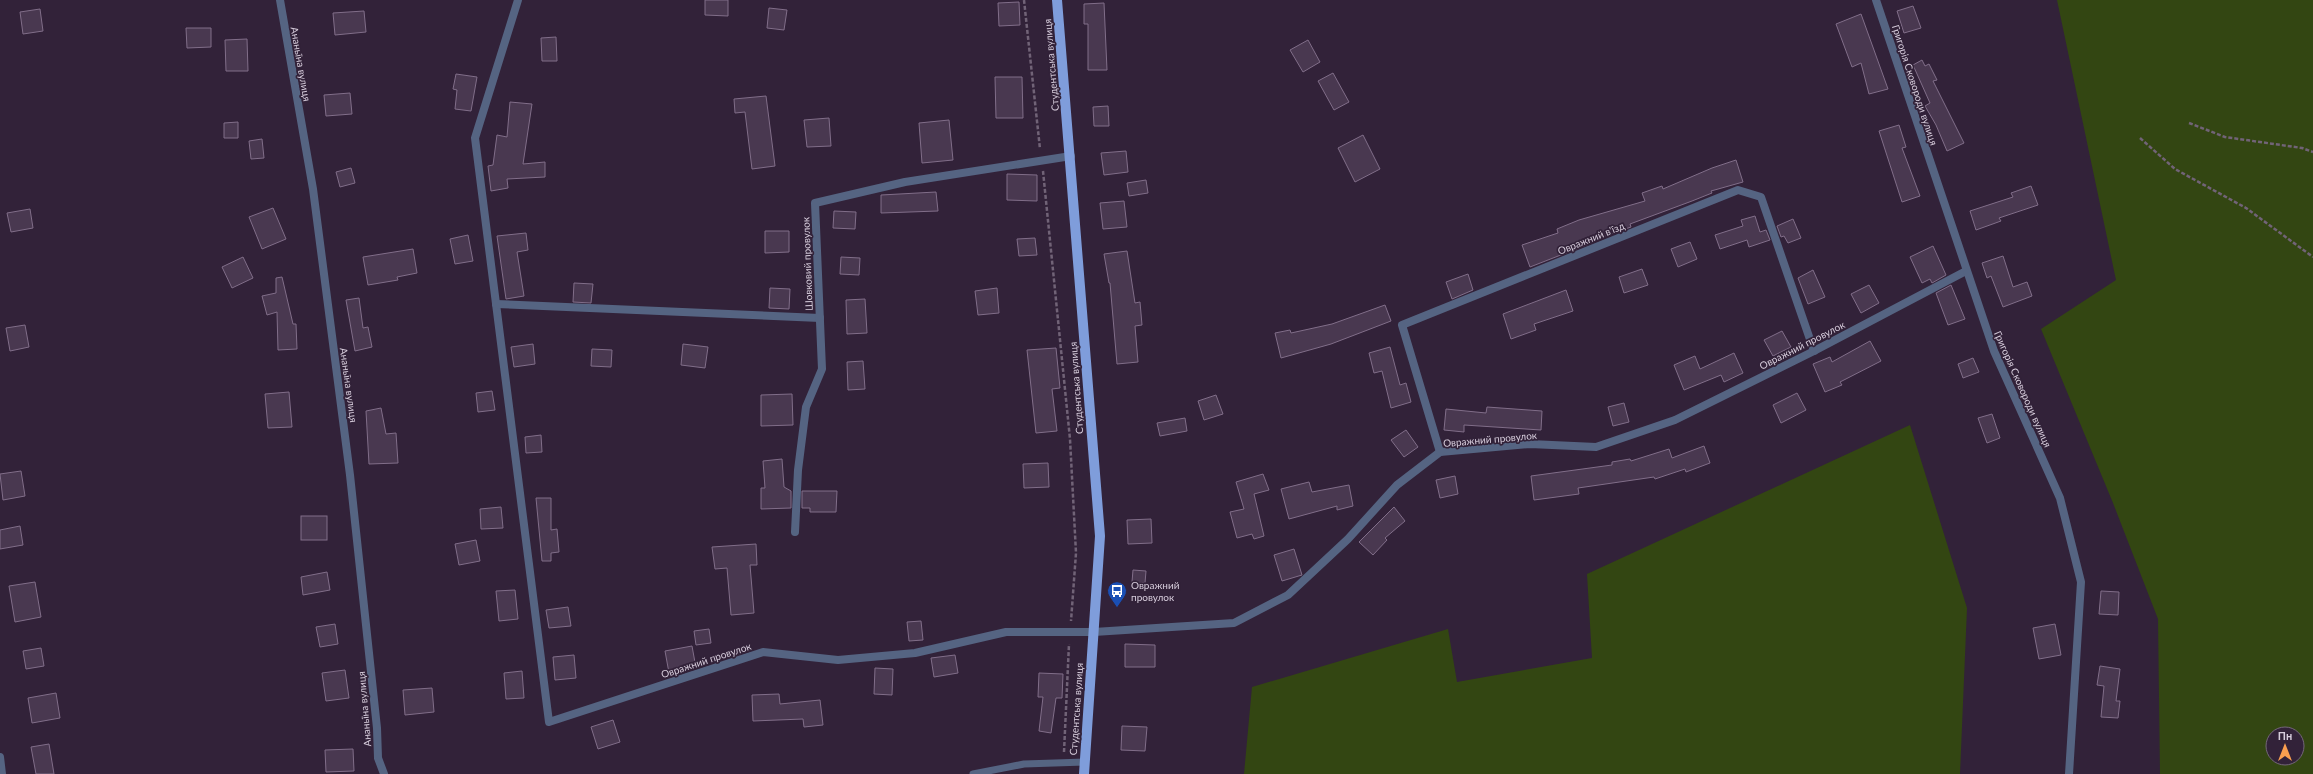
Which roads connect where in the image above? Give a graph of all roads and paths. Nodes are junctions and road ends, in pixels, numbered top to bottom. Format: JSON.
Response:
{"nodes":[{"id":1,"x":280,"y":0,"type":"edge"},
{"id":2,"x":518,"y":0,"type":"edge"},
{"id":3,"x":1024,"y":0,"type":"edge"},
{"id":4,"x":1057,"y":0,"type":"edge"},
{"id":5,"x":1876,"y":0,"type":"edge"},
{"id":6,"x":2189,"y":123,"type":"dead end"},
{"id":7,"x":2140,"y":138,"type":"dead end"},
{"id":8,"x":2313,"y":152,"type":"edge"},
{"id":9,"x":1071,"y":156,"type":"junction"},
{"id":10,"x":1042,"y":160,"type":"junction"},
{"id":11,"x":2313,"y":256,"type":"edge"},
{"id":12,"x":1966,"y":271,"type":"junction"},
{"id":13,"x":496,"y":304,"type":"junction"},
{"id":14,"x":820,"y":318,"type":"junction"},
{"id":15,"x":1814,"y":351,"type":"junction"},
{"id":16,"x":1440,"y":452,"type":"junction"},
{"id":17,"x":795,"y":532,"type":"dead end"},
{"id":18,"x":1070,"y":632,"type":"junction"},
{"id":19,"x":1094,"y":632,"type":"junction"},
{"id":20,"x":0,"y":757,"type":"edge"},
{"id":21,"x":1085,"y":762,"type":"junction"},
{"id":22,"x":1063,"y":763,"type":"junction"},
{"id":23,"x":2,"y":774,"type":"edge"},
{"id":24,"x":384,"y":774,"type":"edge"},
{"id":25,"x":973,"y":774,"type":"edge"},
{"id":26,"x":1084,"y":774,"type":"edge"},
{"id":27,"x":2069,"y":774,"type":"edge"}],
"edges":[{"from":1,"to":24,"type":"street","name":"Ананьїна вулиця"},
{"from":2,"to":13,"type":"street"},
{"from":3,"to":10,"type":"path"},
{"from":4,"to":9,"type":"main road","name":"Студентська вулиця"},
{"from":5,"to":12,"type":"street","name":"Григорія Сковороди вулиця"},
{"from":6,"to":8,"type":"path"},
{"from":7,"to":11,"type":"path"},
{"from":9,"to":10,"type":"street","name":"Шовковий провулок"},
{"from":9,"to":19,"type":"main road","name":"Студентська вулиця"},
{"from":10,"to":14,"type":"street","name":"Шовковий провулок"},
{"from":10,"to":18,"type":"path"},
{"from":12,"to":15,"type":"street","name":"Овражний провулок"},
{"from":12,"to":27,"type":"street","name":"Григорія Сковороди вулиця"},
{"from":13,"to":14,"type":"street"},
{"from":13,"to":18,"type":"street","name":"Овражний провулок"},
{"from":14,"to":17,"type":"street","name":"Шовковий провулок"},
{"from":15,"to":16,"type":"street","name":"Овражний провулок"},
{"from":15,"to":16,"type":"street","name":"Овражний в'їзд"},
{"from":16,"to":19,"type":"street","name":"Овражний провулок"},
{"from":18,"to":19,"type":"street","name":"Овражний провулок"},
{"from":18,"to":22,"type":"path"},
{"from":19,"to":21,"type":"main road","name":"Студентська вулиця"},
{"from":20,"to":23,"type":"street"},
{"from":21,"to":22,"type":"lane"},
{"from":21,"to":26,"type":"main road","name":"Студентська вулиця"},
{"from":22,"to":25,"type":"lane"}]}
